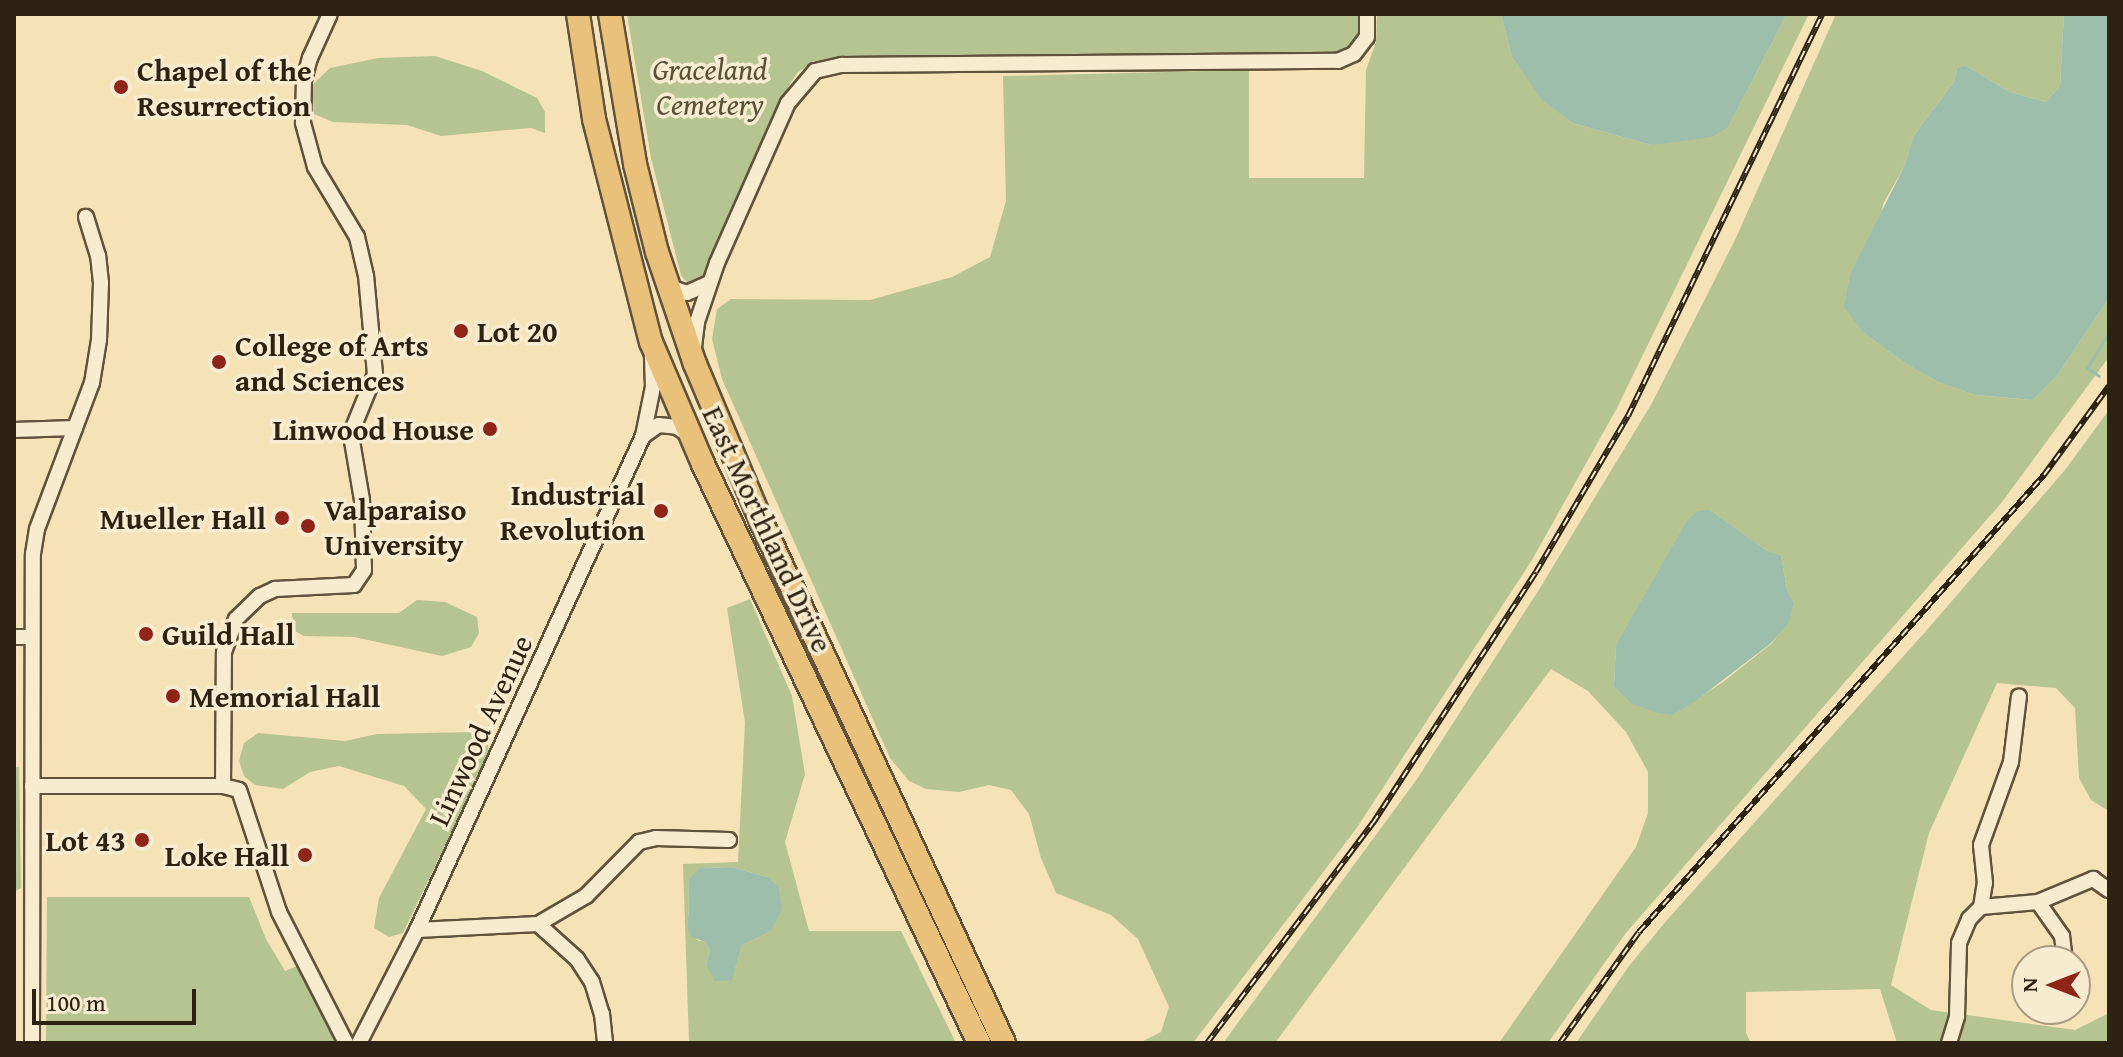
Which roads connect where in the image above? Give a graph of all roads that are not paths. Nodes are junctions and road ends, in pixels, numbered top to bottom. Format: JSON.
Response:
{"nodes":[{"id":1,"x":330,"y":14,"type":"edge"},
{"id":2,"x":578,"y":14,"type":"edge"},
{"id":3,"x":610,"y":14,"type":"edge"},
{"id":4,"x":1367,"y":14,"type":"edge"},
{"id":5,"x":86,"y":217,"type":"dead end"},
{"id":6,"x":709,"y":283,"type":"junction"},
{"id":7,"x":667,"y":286,"type":"junction"},
{"id":8,"x":651,"y":342,"type":"junction"},
{"id":9,"x":693,"y":360,"type":"junction"},
{"id":10,"x":75,"y":428,"type":"junction"},
{"id":11,"x":14,"y":430,"type":"edge"},
{"id":12,"x":689,"y":435,"type":"junction"},
{"id":13,"x":643,"y":436,"type":"junction"},
{"id":14,"x":14,"y":637,"type":"edge"},
{"id":15,"x":32,"y":637,"type":"junction"},
{"id":16,"x":2019,"y":696,"type":"dead end"},
{"id":17,"x":32,"y":786,"type":"junction"},
{"id":18,"x":223,"y":786,"type":"junction"},
{"id":19,"x":729,"y":840,"type":"dead end"},
{"id":20,"x":2109,"y":890,"type":"edge"},
{"id":21,"x":2038,"y":902,"type":"junction"},
{"id":22,"x":1981,"y":907,"type":"junction"},
{"id":23,"x":538,"y":924,"type":"junction"},
{"id":24,"x":417,"y":930,"type":"junction"},
{"id":25,"x":2063,"y":945,"type":"edge"},
{"id":26,"x":32,"y":1043,"type":"edge"},
{"id":27,"x":346,"y":1043,"type":"edge"},
{"id":28,"x":359,"y":1043,"type":"edge"},
{"id":29,"x":605,"y":1043,"type":"edge"},
{"id":30,"x":979,"y":1043,"type":"edge"},
{"id":31,"x":1004,"y":1043,"type":"edge"},
{"id":32,"x":1949,"y":1043,"type":"edge"}],
"edges":[{"from":1,"to":18,"type":"street"},
{"from":2,"to":8,"type":"highway","name":"East Morthland Drive"},
{"from":3,"to":7,"type":"highway","name":"East Morthland Drive"},
{"from":4,"to":6,"type":"street"},
{"from":5,"to":10,"type":"street"},
{"from":6,"to":7,"type":"street"},
{"from":6,"to":9,"type":"street"},
{"from":7,"to":9,"type":"highway","name":"East Morthland Drive"},
{"from":8,"to":12,"type":"highway","name":"East Morthland Drive"},
{"from":8,"to":13,"type":"street","name":"Linwood Avenue"},
{"from":9,"to":31,"type":"highway","name":"East Morthland Drive"},
{"from":10,"to":11,"type":"street"},
{"from":10,"to":15,"type":"street"},
{"from":12,"to":13,"type":"street"},
{"from":12,"to":30,"type":"highway","name":"East Morthland Drive"},
{"from":13,"to":24,"type":"street","name":"Linwood Avenue"},
{"from":14,"to":15,"type":"street"},
{"from":15,"to":17,"type":"street"},
{"from":16,"to":22,"type":"street"},
{"from":17,"to":18,"type":"street"},
{"from":17,"to":26,"type":"street"},
{"from":18,"to":27,"type":"street"},
{"from":19,"to":23,"type":"street"},
{"from":20,"to":21,"type":"street"},
{"from":21,"to":22,"type":"street"},
{"from":21,"to":25,"type":"street"},
{"from":22,"to":32,"type":"street"},
{"from":23,"to":24,"type":"street"},
{"from":23,"to":29,"type":"street"},
{"from":24,"to":28,"type":"street","name":"Linwood Avenue"}]}
